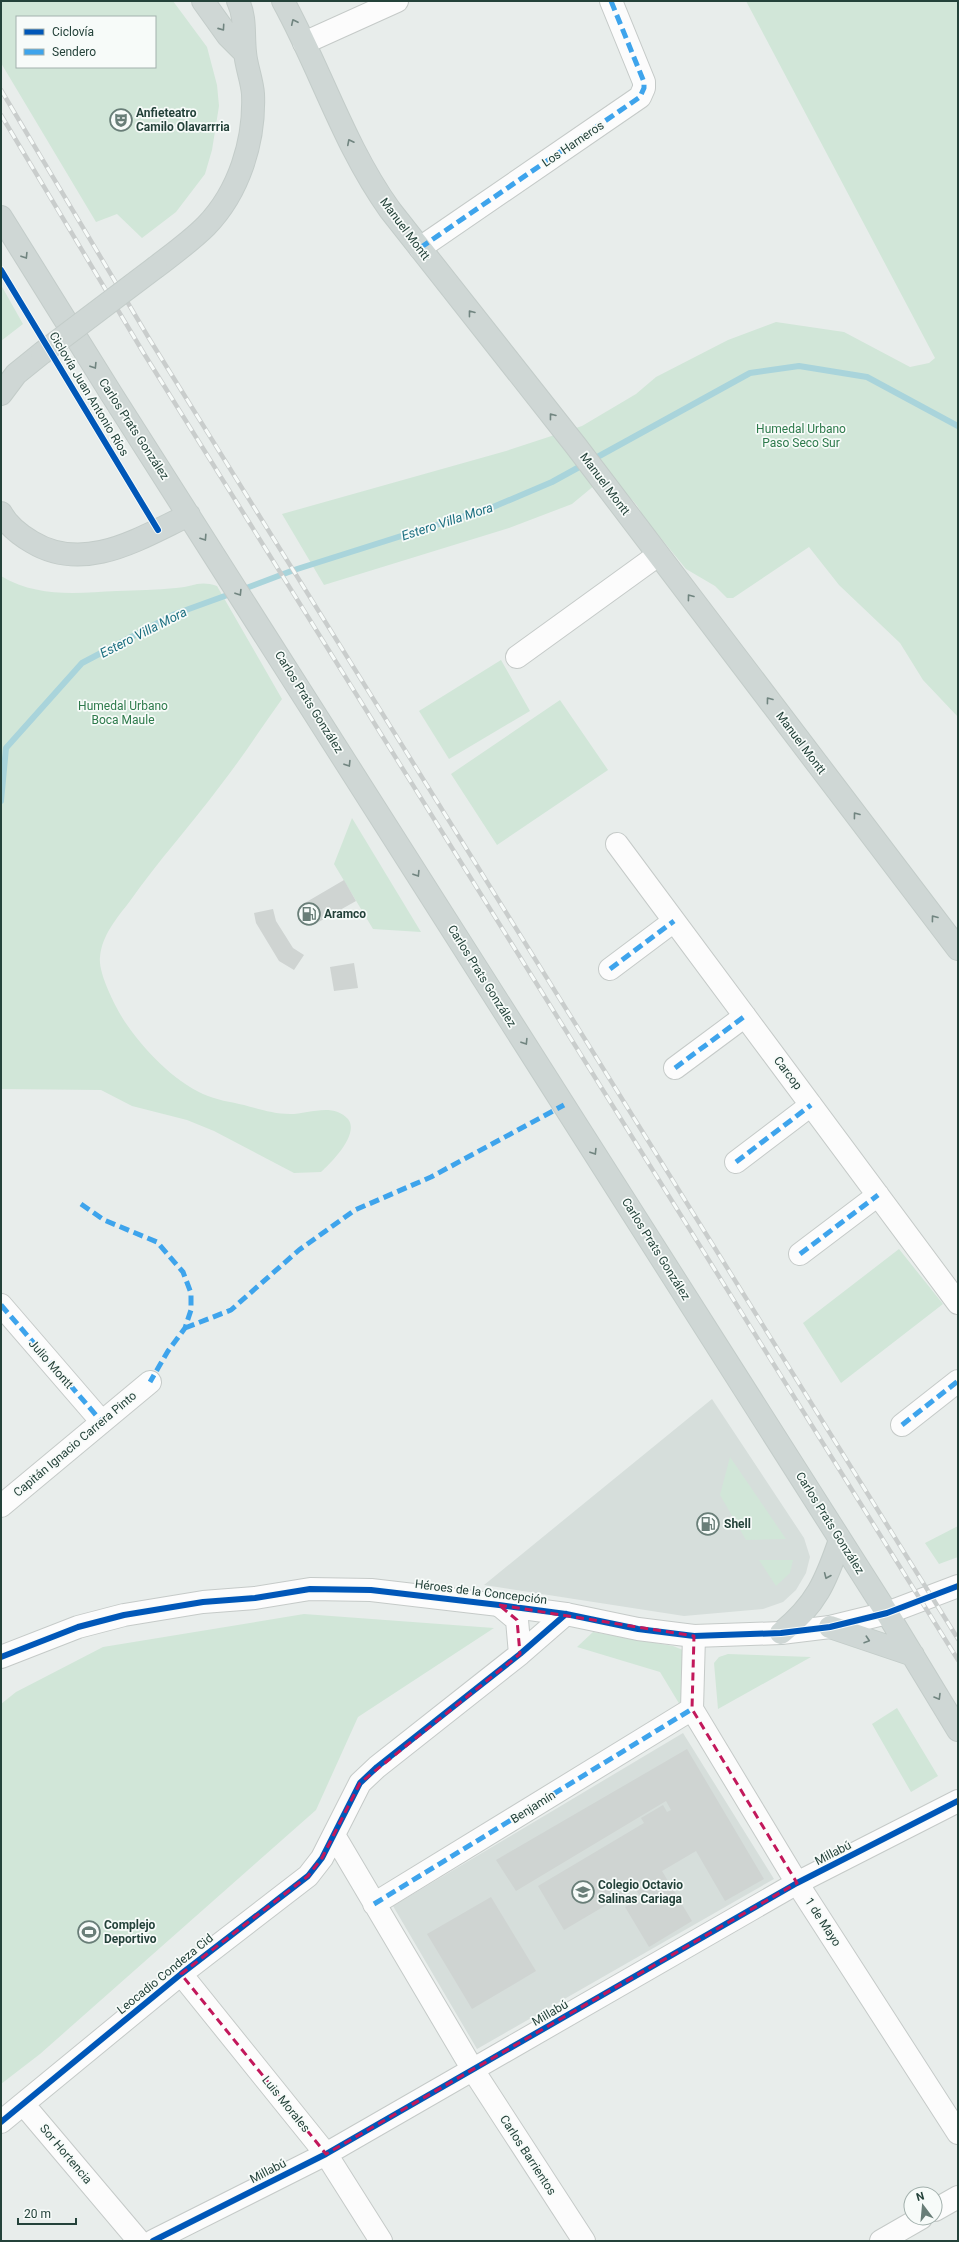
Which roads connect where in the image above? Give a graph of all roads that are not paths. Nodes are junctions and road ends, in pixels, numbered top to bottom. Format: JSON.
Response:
{"nodes":[{"id":1,"x":203,"y":1,"type":"edge"},
{"id":2,"x":238,"y":1,"type":"edge"},
{"id":3,"x":283,"y":1,"type":"edge"},
{"id":4,"x":397,"y":1,"type":"edge"},
{"id":5,"x":611,"y":1,"type":"edge"},
{"id":6,"x":304,"y":43,"type":"junction"},
{"id":7,"x":244,"y":52,"type":"junction"},
{"id":8,"x":2,"y":220,"type":"edge"},
{"id":9,"x":420,"y":248,"type":"junction"},
{"id":10,"x":35,"y":358,"type":"junction"},
{"id":11,"x":1,"y":378,"type":"edge"},
{"id":12,"x":1,"y":394,"type":"edge"},
{"id":13,"x":1,"y":514,"type":"edge"},
{"id":14,"x":189,"y":515,"type":"junction"},
{"id":15,"x":658,"y":555,"type":"junction"},
{"id":16,"x":517,"y":657,"type":"dead end"},
{"id":17,"x":617,"y":844,"type":"dead end"},
{"id":18,"x":674,"y":921,"type":"junction"},
{"id":19,"x":958,"y":949,"type":"edge"},
{"id":20,"x":610,"y":969,"type":"dead end"},
{"id":21,"x":745,"y":1016,"type":"junction"},
{"id":22,"x":675,"y":1068,"type":"dead end"},
{"id":23,"x":811,"y":1105,"type":"junction"},
{"id":24,"x":736,"y":1162,"type":"dead end"},
{"id":25,"x":878,"y":1195,"type":"junction"},
{"id":26,"x":800,"y":1254,"type":"dead end"},
{"id":27,"x":958,"y":1303,"type":"edge"},
{"id":28,"x":1,"y":1305,"type":"edge"},
{"id":29,"x":958,"y":1381,"type":"edge"},
{"id":30,"x":150,"y":1382,"type":"dead end"},
{"id":31,"x":102,"y":1422,"type":"junction"},
{"id":32,"x":902,"y":1426,"type":"dead end"},
{"id":33,"x":1,"y":1506,"type":"edge"},
{"id":34,"x":840,"y":1540,"type":"junction"},
{"id":35,"x":958,"y":1586,"type":"edge"},
{"id":36,"x":499,"y":1605,"type":"junction"},
{"id":37,"x":887,"y":1613,"type":"junction"},
{"id":38,"x":566,"y":1614,"type":"junction"},
{"id":39,"x":830,"y":1627,"type":"junction"},
{"id":40,"x":781,"y":1633,"type":"junction"},
{"id":41,"x":694,"y":1636,"type":"junction"},
{"id":42,"x":520,"y":1654,"type":"junction"},
{"id":43,"x":913,"y":1655,"type":"junction"},
{"id":44,"x":1,"y":1657,"type":"edge"},
{"id":45,"x":692,"y":1709,"type":"junction"},
{"id":46,"x":958,"y":1730,"type":"edge"},
{"id":47,"x":958,"y":1801,"type":"edge"},
{"id":48,"x":334,"y":1836,"type":"junction"},
{"id":49,"x":798,"y":1883,"type":"junction"},
{"id":50,"x":374,"y":1904,"type":"junction"},
{"id":51,"x":181,"y":1974,"type":"junction"},
{"id":52,"x":473,"y":2070,"type":"junction"},
{"id":53,"x":24,"y":2105,"type":"junction"},
{"id":54,"x":1,"y":2122,"type":"edge"},
{"id":55,"x":958,"y":2133,"type":"edge"},
{"id":56,"x":326,"y":2154,"type":"junction"},
{"id":57,"x":958,"y":2197,"type":"edge"},
{"id":58,"x":943,"y":2205,"type":"edge"},
{"id":59,"x":907,"y":2226,"type":"edge"},
{"id":60,"x":139,"y":2241,"type":"edge"},
{"id":61,"x":153,"y":2241,"type":"edge"},
{"id":62,"x":381,"y":2241,"type":"edge"},
{"id":63,"x":584,"y":2241,"type":"edge"},
{"id":64,"x":881,"y":2241,"type":"edge"}],
"edges":[{"from":1,"to":7,"type":"main road","one_way":true},
{"from":2,"to":7,"type":"main road"},
{"from":6,"to":3,"type":"main road","name":"Manuel Montt","one_way":true},
{"from":4,"to":6,"type":"street"},
{"from":5,"to":9,"type":"street","name":"Los Harneros"},
{"from":9,"to":6,"type":"main road","name":"Manuel Montt","one_way":true},
{"from":7,"to":10,"type":"main road","bridge":true},
{"from":8,"to":14,"type":"main road","name":"Carlos Prats González","one_way":true},
{"from":15,"to":9,"type":"main road","name":"Manuel Montt","one_way":true},
{"from":10,"to":11,"type":"main road"},
{"from":10,"to":12,"type":"main road"},
{"from":13,"to":14,"type":"main road"},
{"from":14,"to":34,"type":"main road","name":"Carlos Prats González","one_way":true},
{"from":15,"to":16,"type":"street"},
{"from":19,"to":15,"type":"main road","name":"Manuel Montt","one_way":true},
{"from":17,"to":18,"type":"street","name":"Carcop"},
{"from":18,"to":20,"type":"street"},
{"from":18,"to":21,"type":"street","name":"Carcop"},
{"from":21,"to":22,"type":"street"},
{"from":21,"to":23,"type":"street","name":"Carcop"},
{"from":23,"to":24,"type":"street"},
{"from":23,"to":25,"type":"street","name":"Carcop"},
{"from":25,"to":26,"type":"street"},
{"from":25,"to":27,"type":"street","name":"Carcop"},
{"from":28,"to":31,"type":"street","name":"Julio Montt"},
{"from":29,"to":32,"type":"street"},
{"from":30,"to":31,"type":"street","name":"Capitán Ignacio Carrera Pinto"},
{"from":31,"to":33,"type":"street","name":"Capitán Ignacio Carrera Pinto"},
{"from":34,"to":37,"type":"main road","name":"Carlos Prats González"},
{"from":34,"to":40,"type":"main road","one_way":true},
{"from":35,"to":37,"type":"street","name":"Héroes de la Concepción"},
{"from":36,"to":38,"type":"street","name":"Héroes de la Concepción"},
{"from":36,"to":42,"type":"street"},
{"from":36,"to":44,"type":"street","name":"Héroes de la Concepción"},
{"from":37,"to":39,"type":"street","name":"Héroes de la Concepción"},
{"from":37,"to":43,"type":"main road","name":"Carlos Prats González"},
{"from":38,"to":41,"type":"street","name":"Héroes de la Concepción"},
{"from":38,"to":42,"type":"street","name":"Leocadio Condeza Cid"},
{"from":39,"to":40,"type":"street","name":"Héroes de la Concepción"},
{"from":39,"to":43,"type":"main road","one_way":true},
{"from":40,"to":41,"type":"street","name":"Héroes de la Concepción"},
{"from":41,"to":45,"type":"street"},
{"from":42,"to":48,"type":"street","name":"Leocadio Condeza Cid"},
{"from":43,"to":46,"type":"main road","name":"Carlos Prats González","one_way":true},
{"from":45,"to":49,"type":"street","name":"1 de Mayo"},
{"from":45,"to":50,"type":"street","name":"Benjamín"},
{"from":47,"to":49,"type":"street","name":"Millabú"},
{"from":48,"to":50,"type":"street","name":"Carlos Barrientos"},
{"from":48,"to":51,"type":"street","name":"Leocadio Condeza Cid"},
{"from":49,"to":52,"type":"street","name":"Millabú"},
{"from":49,"to":55,"type":"street","name":"1 de Mayo"},
{"from":50,"to":52,"type":"street","name":"Carlos Barrientos"},
{"from":51,"to":53,"type":"street","name":"Leocadio Condeza Cid"},
{"from":51,"to":56,"type":"street","name":"Luis Morales"},
{"from":52,"to":56,"type":"street","name":"Millabú"},
{"from":52,"to":63,"type":"street","name":"Carlos Barrientos"},
{"from":53,"to":54,"type":"street","name":"Leocadio Condeza Cid"},
{"from":53,"to":60,"type":"street","name":"Sor Hortencia"},
{"from":56,"to":61,"type":"street","name":"Millabú"},
{"from":56,"to":62,"type":"street","name":"Luis Morales"},
{"from":57,"to":58,"type":"street"},
{"from":59,"to":64,"type":"street"}]}
